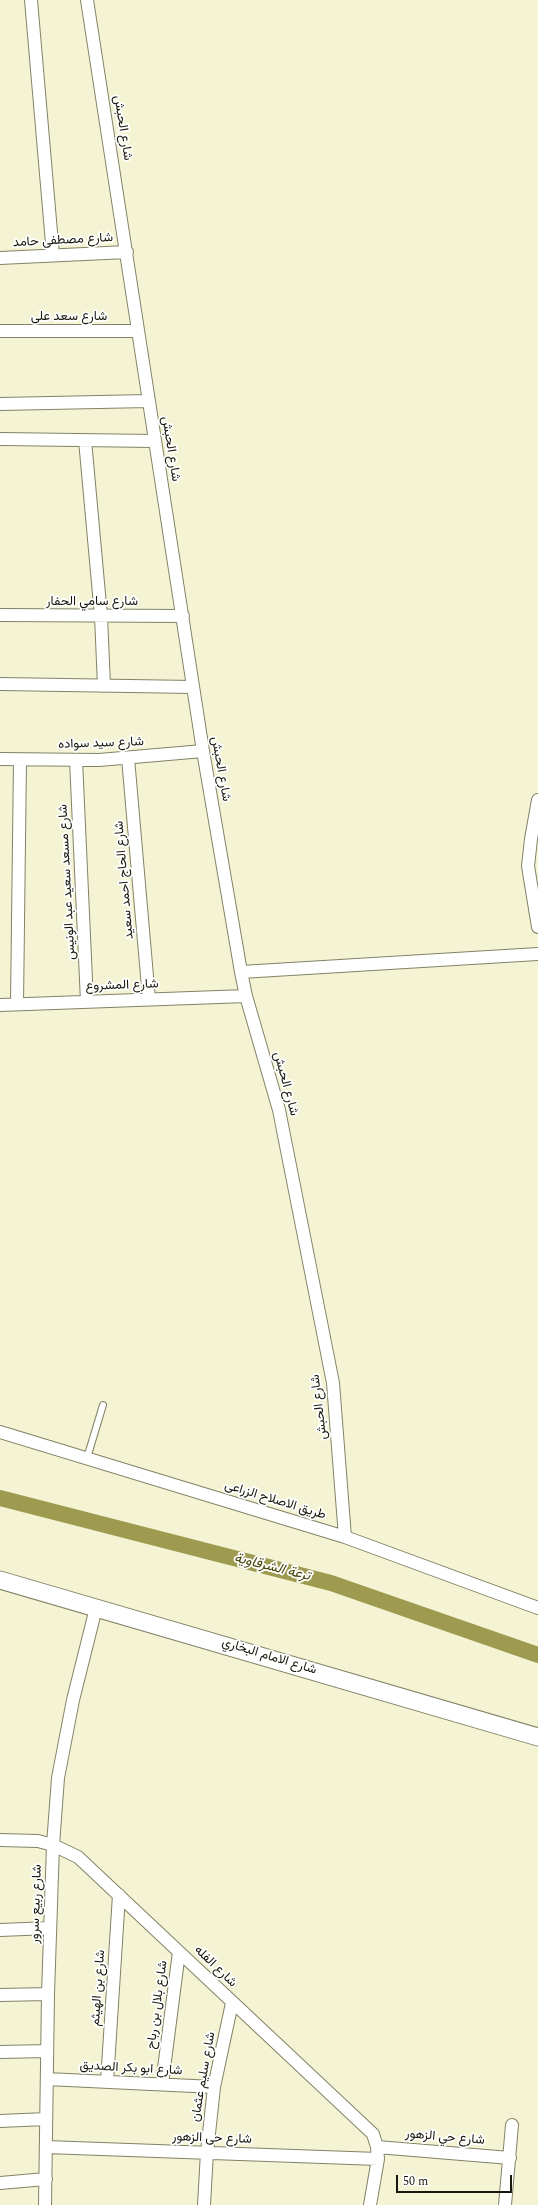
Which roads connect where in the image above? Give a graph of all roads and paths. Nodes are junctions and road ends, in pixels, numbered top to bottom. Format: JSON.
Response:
{"nodes":[{"id":1,"x":31,"y":0,"type":"edge"},
{"id":2,"x":87,"y":0,"type":"edge"},
{"id":3,"x":127,"y":252,"type":"junction"},
{"id":4,"x":53,"y":255,"type":"junction"},
{"id":5,"x":0,"y":258,"type":"edge"},
{"id":6,"x":0,"y":331,"type":"edge"},
{"id":7,"x":138,"y":331,"type":"junction"},
{"id":8,"x":148,"y":401,"type":"junction"},
{"id":9,"x":0,"y":404,"type":"edge"},
{"id":10,"x":0,"y":439,"type":"edge"},
{"id":11,"x":85,"y":440,"type":"junction"},
{"id":12,"x":155,"y":441,"type":"junction"},
{"id":13,"x":0,"y":615,"type":"edge"},
{"id":14,"x":101,"y":616,"type":"junction"},
{"id":15,"x":183,"y":616,"type":"junction"},
{"id":16,"x":0,"y":684,"type":"edge"},
{"id":17,"x":104,"y":686,"type":"junction"},
{"id":18,"x":193,"y":687,"type":"junction"},
{"id":19,"x":203,"y":751,"type":"junction"},
{"id":20,"x":128,"y":758,"type":"junction"},
{"id":21,"x":0,"y":759,"type":"edge"},
{"id":22,"x":20,"y":760,"type":"junction"},
{"id":23,"x":76,"y":760,"type":"junction"},
{"id":24,"x":538,"y":800,"type":"edge"},
{"id":25,"x":538,"y":927,"type":"edge"},
{"id":26,"x":538,"y":954,"type":"edge"},
{"id":27,"x":241,"y":972,"type":"junction"},
{"id":28,"x":246,"y":996,"type":"junction"},
{"id":29,"x":149,"y":999,"type":"junction"},
{"id":30,"x":87,"y":1002,"type":"junction"},
{"id":31,"x":17,"y":1004,"type":"junction"},
{"id":32,"x":0,"y":1005,"type":"edge"},
{"id":33,"x":103,"y":1405,"type":"dead end"},
{"id":34,"x":0,"y":1432,"type":"edge"},
{"id":35,"x":87,"y":1458,"type":"junction"},
{"id":36,"x":345,"y":1537,"type":"junction"},
{"id":37,"x":0,"y":1580,"type":"edge"},
{"id":38,"x":96,"y":1608,"type":"junction"},
{"id":39,"x":538,"y":1608,"type":"edge"},
{"id":40,"x":538,"y":1737,"type":"edge"},
{"id":41,"x":0,"y":1840,"type":"edge"},
{"id":42,"x":54,"y":1844,"type":"junction"},
{"id":43,"x":119,"y":1895,"type":"junction"},
{"id":44,"x":50,"y":1928,"type":"junction"},
{"id":45,"x":0,"y":1930,"type":"edge"},
{"id":46,"x":179,"y":1952,"type":"junction"},
{"id":47,"x":48,"y":1994,"type":"junction"},
{"id":48,"x":0,"y":1995,"type":"edge"},
{"id":49,"x":232,"y":2003,"type":"junction"},
{"id":50,"x":47,"y":2051,"type":"junction"},
{"id":51,"x":0,"y":2052,"type":"edge"},
{"id":52,"x":47,"y":2079,"type":"junction"},
{"id":53,"x":107,"y":2082,"type":"junction"},
{"id":54,"x":162,"y":2084,"type":"junction"},
{"id":55,"x":214,"y":2087,"type":"junction"},
{"id":56,"x":46,"y":2119,"type":"junction"},
{"id":57,"x":0,"y":2121,"type":"edge"},
{"id":58,"x":512,"y":2125,"type":"dead end"},
{"id":59,"x":46,"y":2147,"type":"junction"},
{"id":60,"x":206,"y":2152,"type":"junction"},
{"id":61,"x":378,"y":2153,"type":"junction"},
{"id":62,"x":510,"y":2158,"type":"junction"},
{"id":63,"x":46,"y":2179,"type":"junction"},
{"id":64,"x":0,"y":2183,"type":"edge"},
{"id":65,"x":45,"y":2205,"type":"edge"},
{"id":66,"x":204,"y":2205,"type":"edge"},
{"id":67,"x":372,"y":2205,"type":"edge"},
{"id":68,"x":505,"y":2205,"type":"edge"}],
"edges":[{"from":1,"to":4,"type":"street"},
{"from":2,"to":3,"type":"street","name":"شارع الحبش"},
{"from":3,"to":4,"type":"street","name":"شارع مصطفى حامد"},
{"from":3,"to":7,"type":"street","name":"شارع الحبش"},
{"from":4,"to":5,"type":"street","name":"شارع مصطفى حامد"},
{"from":6,"to":7,"type":"street","name":"شارع سعد على"},
{"from":7,"to":8,"type":"street","name":"شارع الحبش"},
{"from":8,"to":9,"type":"street"},
{"from":8,"to":12,"type":"street","name":"شارع الحبش"},
{"from":10,"to":11,"type":"street"},
{"from":11,"to":12,"type":"street"},
{"from":11,"to":14,"type":"street"},
{"from":12,"to":15,"type":"street","name":"شارع الحبش"},
{"from":13,"to":14,"type":"street","name":"شارع سامي الحفار"},
{"from":14,"to":15,"type":"street","name":"شارع سامي الحفار"},
{"from":14,"to":17,"type":"street"},
{"from":15,"to":18,"type":"street","name":"شارع الحبش"},
{"from":16,"to":17,"type":"street"},
{"from":17,"to":18,"type":"street"},
{"from":18,"to":19,"type":"street","name":"شارع الحبش"},
{"from":19,"to":20,"type":"street","name":"شارع سيد سواده"},
{"from":19,"to":27,"type":"street","name":"شارع الحبش"},
{"from":20,"to":23,"type":"street","name":"شارع سيد سواده"},
{"from":20,"to":29,"type":"street","name":"شارع الحاج احمد سعيد"},
{"from":21,"to":22,"type":"street","name":"شارع سيد سواده"},
{"from":22,"to":23,"type":"street","name":"شارع سيد سواده"},
{"from":22,"to":31,"type":"street"},
{"from":23,"to":30,"type":"street","name":"شارع مسعد سعيد عبد الونيس"},
{"from":24,"to":25,"type":"street"},
{"from":26,"to":27,"type":"street"},
{"from":27,"to":28,"type":"street","name":"شارع الحبش"},
{"from":28,"to":29,"type":"street","name":"شارع المشروع"},
{"from":28,"to":36,"type":"street","name":"شارع الحبش"},
{"from":29,"to":30,"type":"street","name":"شارع المشروع"},
{"from":30,"to":31,"type":"street","name":"شارع المشروع"},
{"from":31,"to":32,"type":"street","name":"شارع المشروع"},
{"from":33,"to":35,"type":"lane"},
{"from":34,"to":35,"type":"street","name":"طريق الاصلاح الزراعى"},
{"from":35,"to":36,"type":"street","name":"طريق الاصلاح الزراعى"},
{"from":36,"to":39,"type":"street","name":"طريق الاصلاح الزراعى"},
{"from":37,"to":38,"type":"street","name":"شارع الامام البخاري"},
{"from":38,"to":40,"type":"street","name":"شارع الامام البخاري"},
{"from":38,"to":42,"type":"street","name":"شارع ربيع سرور"},
{"from":41,"to":42,"type":"street","name":"شارع الفله"},
{"from":42,"to":43,"type":"street","name":"شارع الفله"},
{"from":42,"to":44,"type":"street","name":"شارع ربيع سرور"},
{"from":43,"to":46,"type":"street","name":"شارع الفله"},
{"from":43,"to":53,"type":"street","name":"شارع بن الهيثم"},
{"from":44,"to":45,"type":"street"},
{"from":44,"to":47,"type":"street","name":"شارع ربيع سرور"},
{"from":46,"to":49,"type":"street","name":"شارع الفله"},
{"from":46,"to":54,"type":"street","name":"شارع بلال بن رباح"},
{"from":47,"to":48,"type":"street"},
{"from":47,"to":50,"type":"street","name":"شارع ربيع سرور"},
{"from":49,"to":55,"type":"street","name":"شارع سليم عثمان"},
{"from":49,"to":61,"type":"street","name":"شارع الفله"},
{"from":50,"to":51,"type":"street"},
{"from":50,"to":52,"type":"street","name":"شارع ربيع سرور"},
{"from":52,"to":53,"type":"street","name":"شارع ابو بكر الصديق"},
{"from":52,"to":56,"type":"street","name":"شارع ربيع سرور"},
{"from":53,"to":54,"type":"street","name":"شارع ابو بكر الصديق"},
{"from":54,"to":55,"type":"street","name":"شارع ابو بكر الصديق"},
{"from":55,"to":60,"type":"street","name":"شارع سليم عثمان"},
{"from":56,"to":57,"type":"street"},
{"from":56,"to":59,"type":"street","name":"شارع ربيع سرور"},
{"from":58,"to":62,"type":"street"},
{"from":59,"to":60,"type":"street","name":"شارع حى الزهور"},
{"from":59,"to":63,"type":"street","name":"شارع ربيع سرور"},
{"from":60,"to":61,"type":"street","name":"شارع حى الزهور"},
{"from":60,"to":66,"type":"street","name":"شارع سليم عثمان"},
{"from":61,"to":62,"type":"street","name":"شارع حي الزهور"},
{"from":61,"to":67,"type":"street"},
{"from":62,"to":68,"type":"street"},
{"from":63,"to":64,"type":"street"},
{"from":63,"to":65,"type":"street","name":"شارع ربيع سرور"}]}
